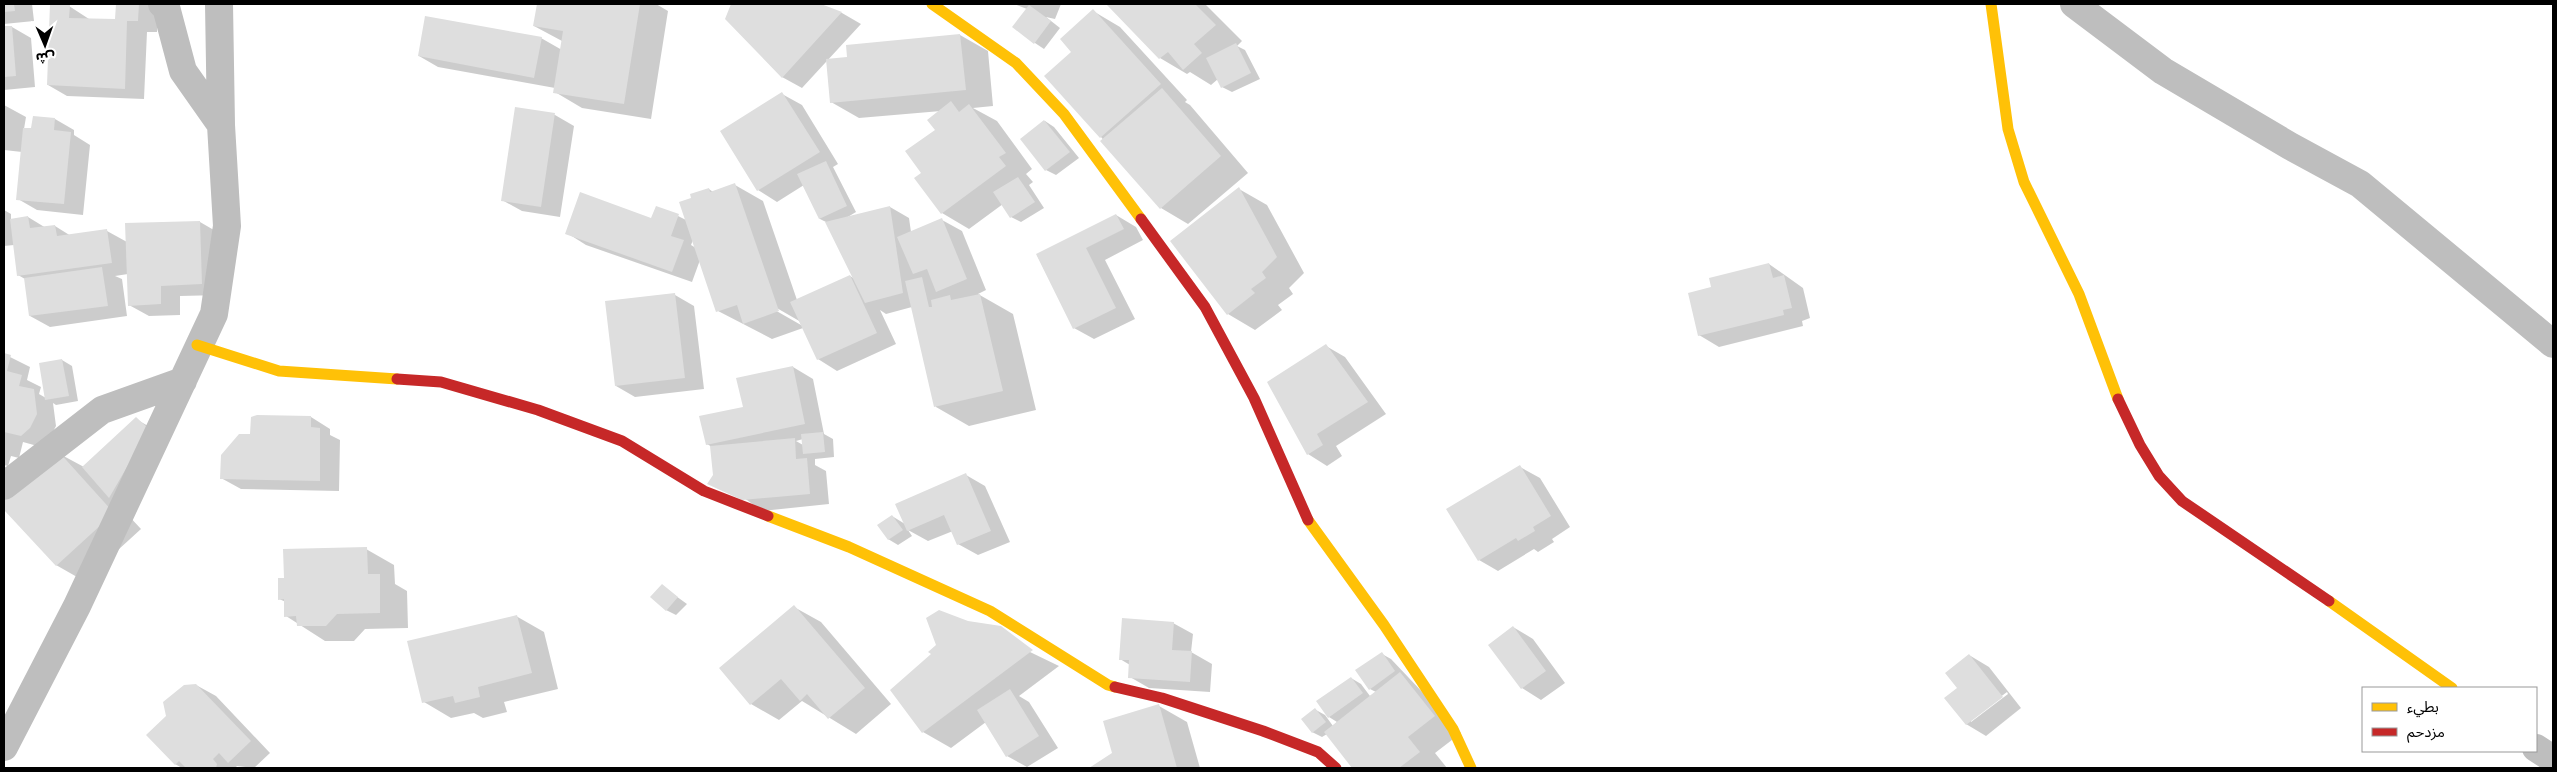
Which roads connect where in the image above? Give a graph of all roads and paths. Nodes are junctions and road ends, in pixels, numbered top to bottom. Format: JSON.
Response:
{"nodes":[{"id":1,"x":162,"y":4,"type":"edge"},
{"id":2,"x":219,"y":4,"type":"edge"},
{"id":3,"x":932,"y":4,"type":"edge"},
{"id":4,"x":1991,"y":4,"type":"edge"},
{"id":5,"x":2074,"y":4,"type":"edge"},
{"id":6,"x":221,"y":125,"type":"junction"},
{"id":7,"x":2553,"y":344,"type":"edge"},
{"id":8,"x":198,"y":345,"type":"junction"},
{"id":9,"x":183,"y":381,"type":"junction"},
{"id":10,"x":4,"y":486,"type":"edge"},
{"id":11,"x":2451,"y":687,"type":"edge"},
{"id":12,"x":4,"y":747,"type":"edge"},
{"id":13,"x":2537,"y":749,"type":"edge"},
{"id":14,"x":2553,"y":760,"type":"edge"},
{"id":15,"x":1336,"y":768,"type":"edge"},
{"id":16,"x":1470,"y":768,"type":"edge"}],
"edges":[{"from":1,"to":6,"type":"street"},
{"from":2,"to":6,"type":"street"},
{"from":3,"to":16,"type":"street"},
{"from":4,"to":11,"type":"street"},
{"from":5,"to":7,"type":"street"},
{"from":6,"to":8,"type":"street"},
{"from":8,"to":9,"type":"street"},
{"from":8,"to":15,"type":"street"},
{"from":9,"to":10,"type":"street"},
{"from":9,"to":12,"type":"street"},
{"from":13,"to":14,"type":"street"}]}
